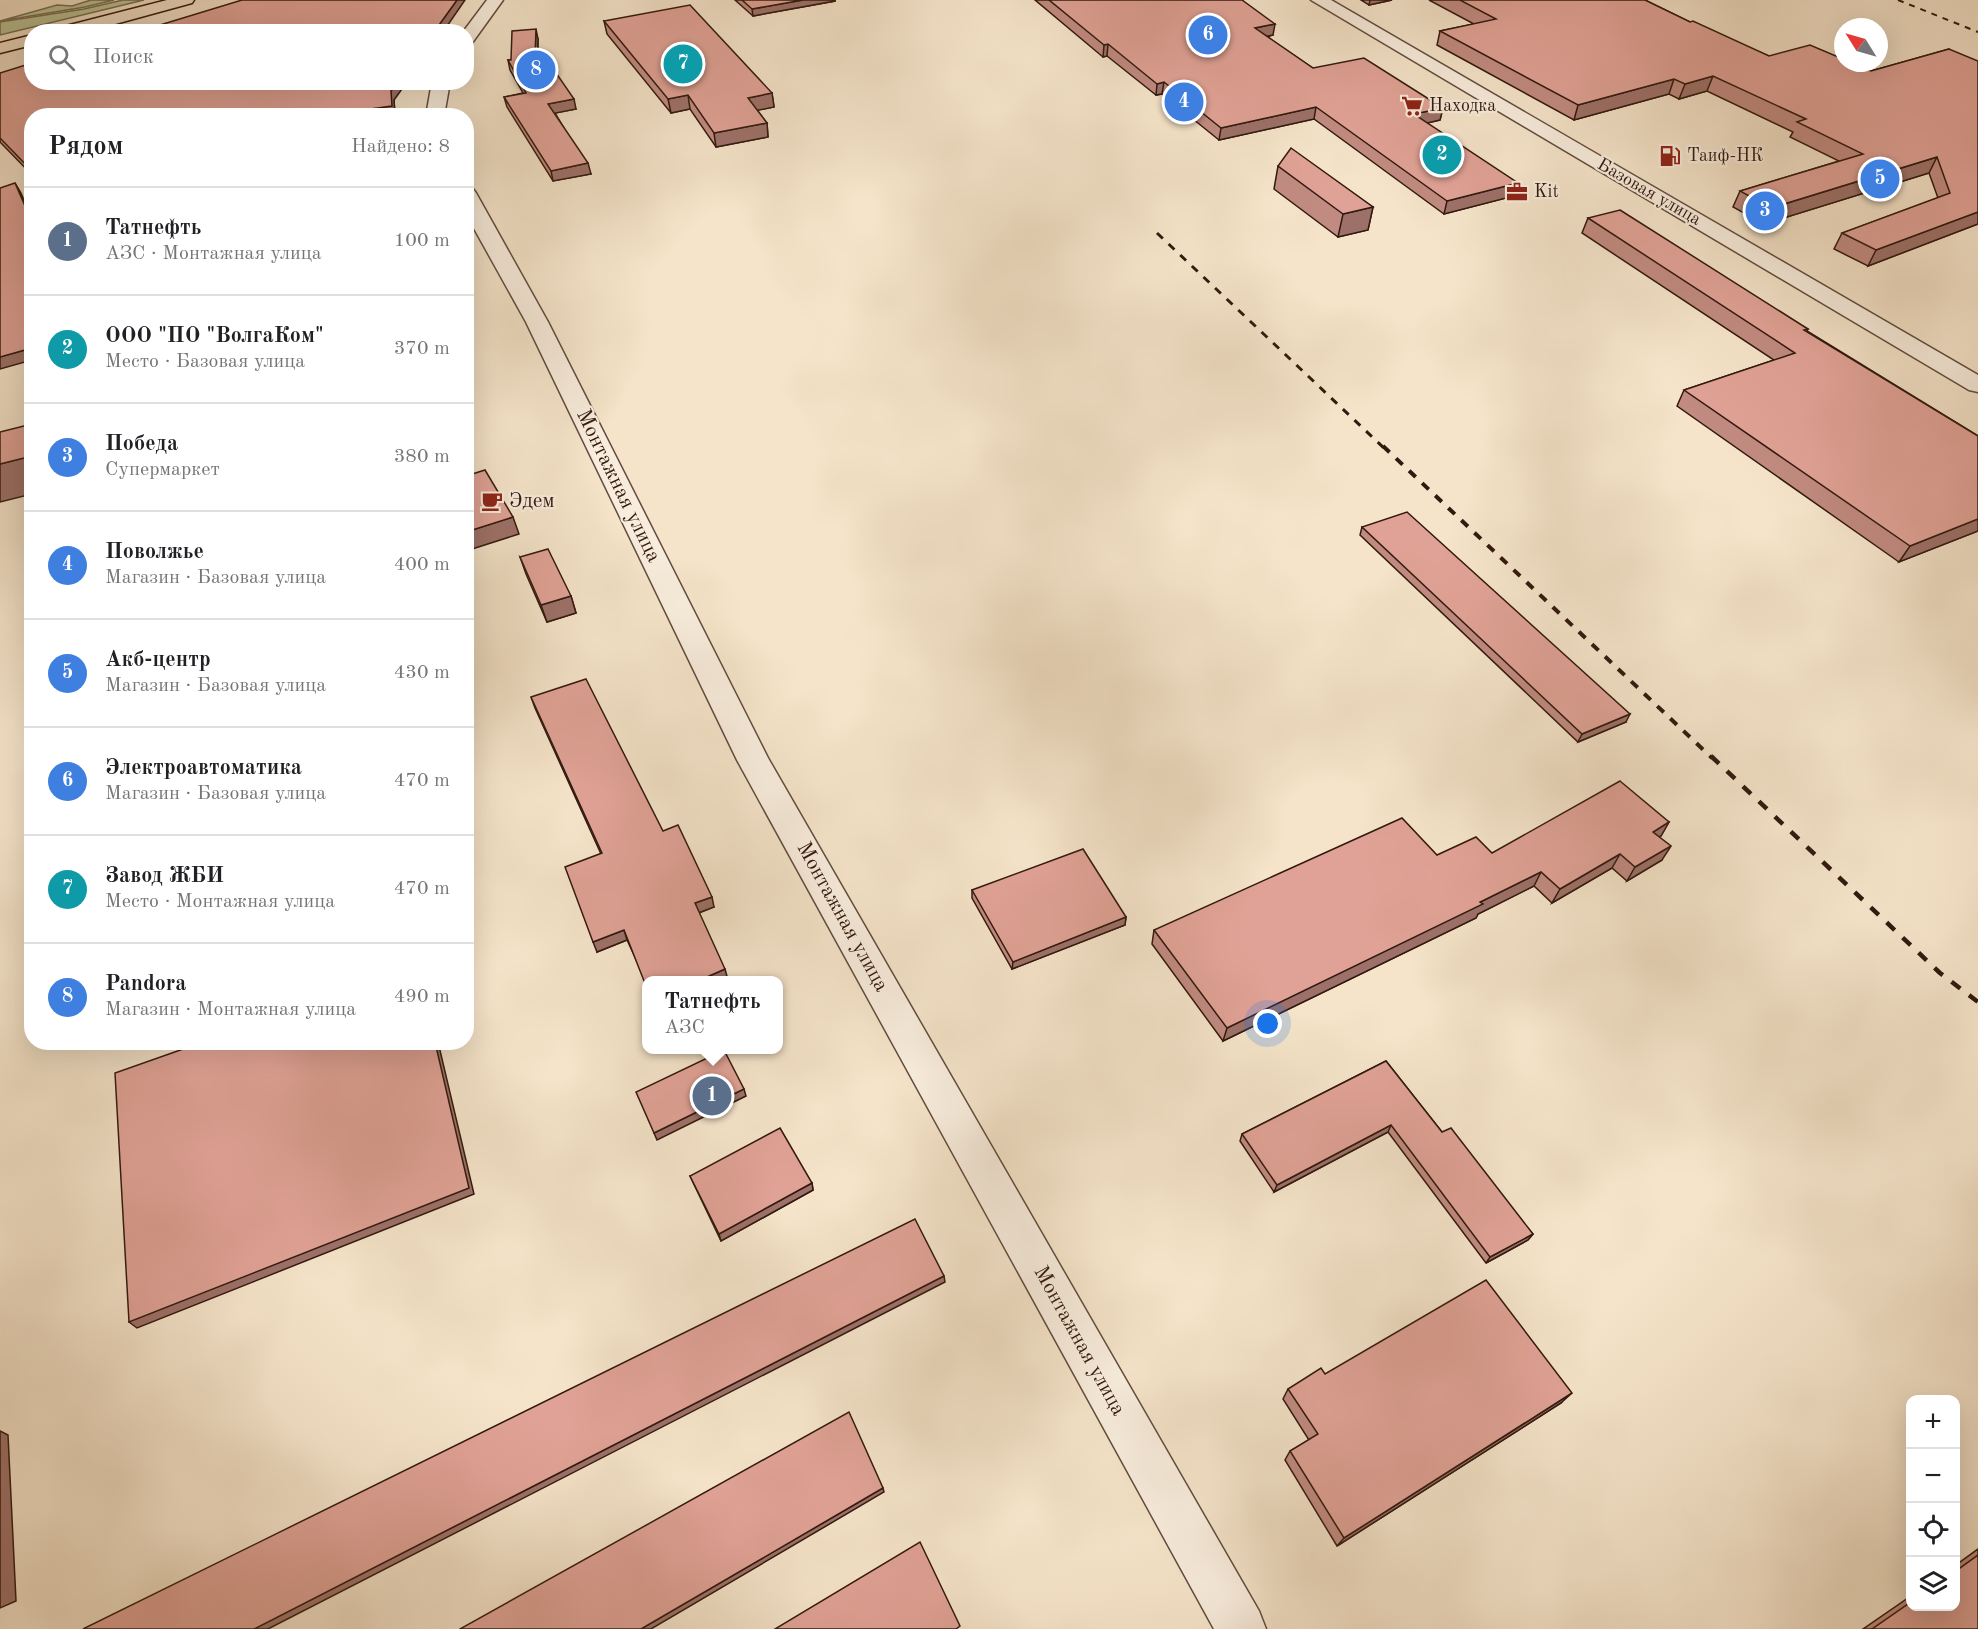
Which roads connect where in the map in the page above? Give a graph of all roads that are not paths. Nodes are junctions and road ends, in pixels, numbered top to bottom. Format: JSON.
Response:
{"nodes":[{"id":1,"x":186,"y":0,"type":"edge"},
{"id":2,"x":495,"y":0,"type":"edge"},
{"id":3,"x":1319,"y":0,"type":"edge"},
{"id":4,"x":94,"y":24,"type":"edge"},
{"id":5,"x":474,"y":28,"type":"edge"},
{"id":6,"x":24,"y":42,"type":"edge"},
{"id":7,"x":0,"y":48,"type":"edge"},
{"id":8,"x":438,"y":90,"type":"edge"},
{"id":9,"x":436,"y":108,"type":"edge"},
{"id":10,"x":474,"y":208,"type":"edge"},
{"id":11,"x":1978,"y":385,"type":"edge"},
{"id":12,"x":1241,"y":1629,"type":"edge"}],
"edges":[{"from":1,"to":4,"type":"main road"},
{"from":2,"to":5,"type":"street"},
{"from":3,"to":11,"type":"street","name":"Базовая улица"},
{"from":6,"to":7,"type":"main road"},
{"from":8,"to":9,"type":"street"},
{"from":10,"to":12,"type":"street","name":"Монтажная улица"}]}
